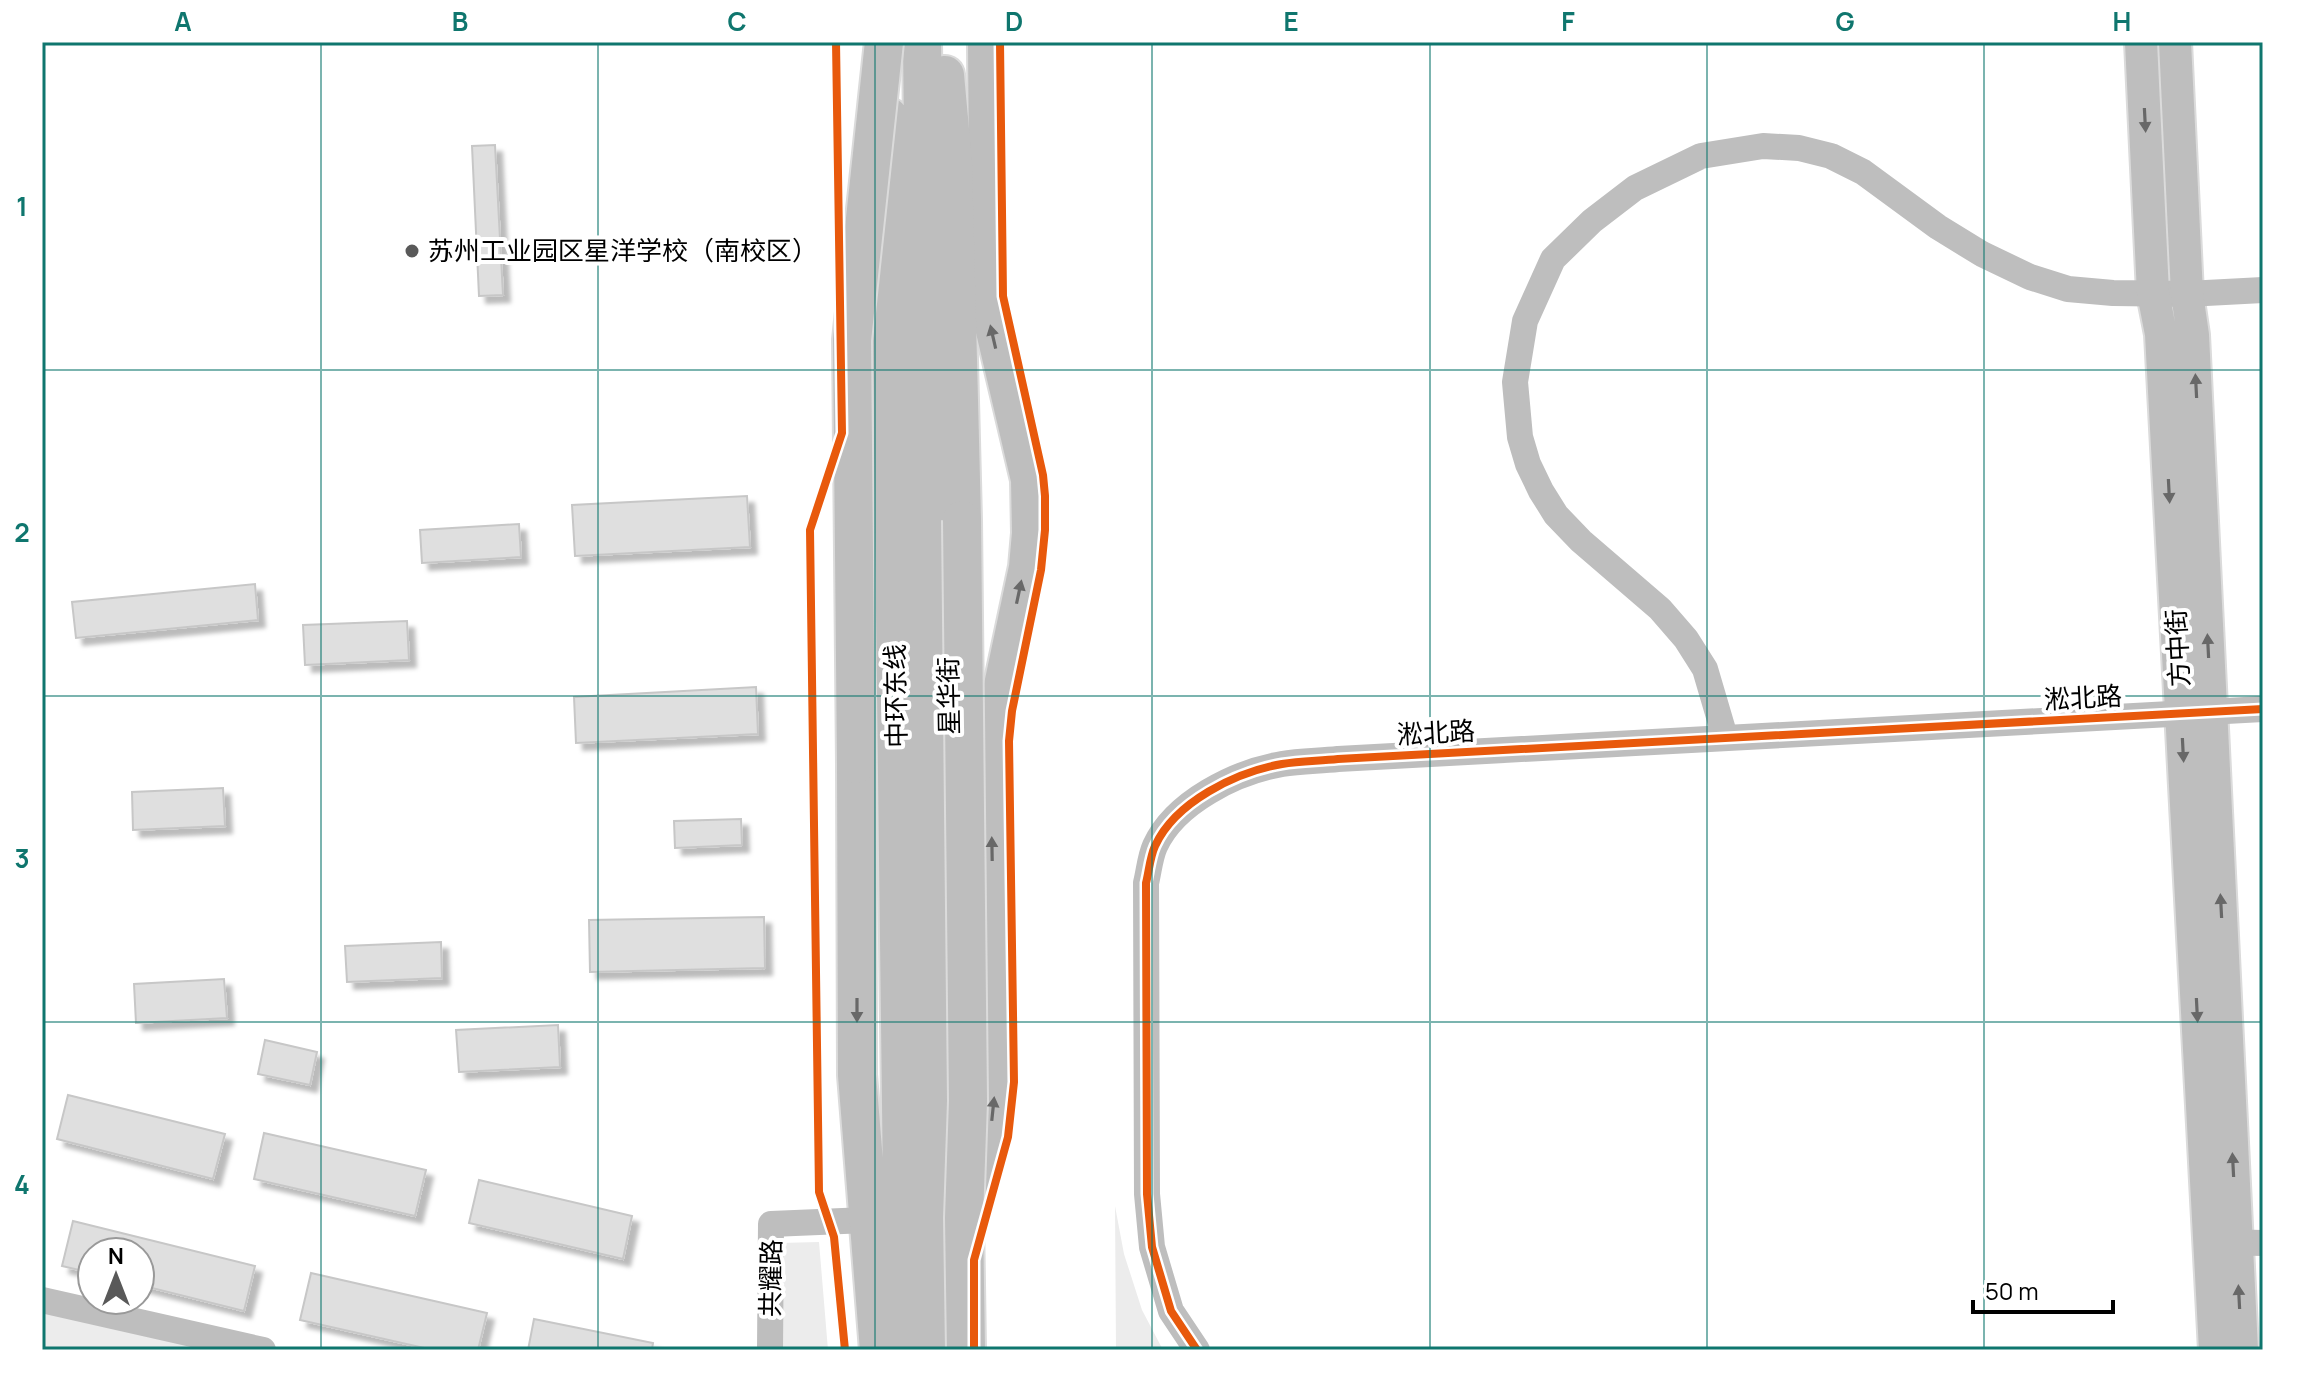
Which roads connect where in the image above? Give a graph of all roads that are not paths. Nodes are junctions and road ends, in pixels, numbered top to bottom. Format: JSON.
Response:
{"nodes":[{"id":1,"x":871,"y":42,"type":"edge"},
{"id":2,"x":886,"y":42,"type":"edge"},
{"id":3,"x":922,"y":42,"type":"edge"},
{"id":4,"x":941,"y":42,"type":"edge"},
{"id":5,"x":984,"y":42,"type":"edge"},
{"id":6,"x":2141,"y":42,"type":"edge"},
{"id":7,"x":2175,"y":42,"type":"edge"},
{"id":8,"x":2263,"y":290,"type":"edge"},
{"id":9,"x":2153,"y":293,"type":"junction"},
{"id":10,"x":2187,"y":294,"type":"junction"},
{"id":11,"x":2263,"y":709,"type":"edge"},
{"id":12,"x":2196,"y":712,"type":"junction"},
{"id":13,"x":1725,"y":737,"type":"junction"},
{"id":14,"x":876,"y":1220,"type":"junction"},
{"id":15,"x":958,"y":1238,"type":"junction"},
{"id":16,"x":2236,"y":1242,"type":"edge"},
{"id":17,"x":42,"y":1300,"type":"edge"},
{"id":18,"x":263,"y":1350,"type":"edge"},
{"id":19,"x":770,"y":1350,"type":"edge"},
{"id":20,"x":879,"y":1350,"type":"edge"},
{"id":21,"x":886,"y":1350,"type":"edge"},
{"id":22,"x":904,"y":1350,"type":"edge"},
{"id":23,"x":937,"y":1350,"type":"edge"},
{"id":24,"x":959,"y":1350,"type":"edge"},
{"id":25,"x":966,"y":1350,"type":"edge"},
{"id":26,"x":1197,"y":1350,"type":"edge"},
{"id":27,"x":2215,"y":1350,"type":"edge"},
{"id":28,"x":2242,"y":1350,"type":"edge"}],
"edges":[{"from":1,"to":14,"type":"main road"},
{"from":2,"to":14,"type":"highway","one_way":true,"bridge":true},
{"from":2,"to":22,"type":"highway","name":"中环东线"},
{"from":3,"to":23,"type":"highway","name":"中环东线"},
{"from":4,"to":15,"type":"main road","name":"星华街"},
{"from":4,"to":25,"type":"highway","bridge":true},
{"from":15,"to":5,"type":"main road","one_way":true},
{"from":6,"to":9,"type":"main road","name":"方中街","one_way":true},
{"from":7,"to":10,"type":"main road","name":"方中街"},
{"from":8,"to":10,"type":"street"},
{"from":9,"to":10,"type":"street"},
{"from":9,"to":12,"type":"main road","name":"方中街","one_way":true},
{"from":9,"to":13,"type":"street"},
{"from":12,"to":10,"type":"main road","name":"方中街","one_way":true},
{"from":11,"to":12,"type":"street","name":"淞北路"},
{"from":12,"to":13,"type":"street","name":"淞北路"},
{"from":12,"to":16,"type":"main road","name":"方中街"},
{"from":13,"to":26,"type":"street","name":"淞北路"},
{"from":14,"to":19,"type":"street","name":"共耀路"},
{"from":14,"to":20,"type":"highway"},
{"from":14,"to":21,"type":"main road"},
{"from":15,"to":24,"type":"main road","name":"星华街"},
{"from":16,"to":27,"type":"main road","name":"方中街"},
{"from":28,"to":16,"type":"main road","name":"方中街","one_way":true},
{"from":17,"to":18,"type":"street"}]}
